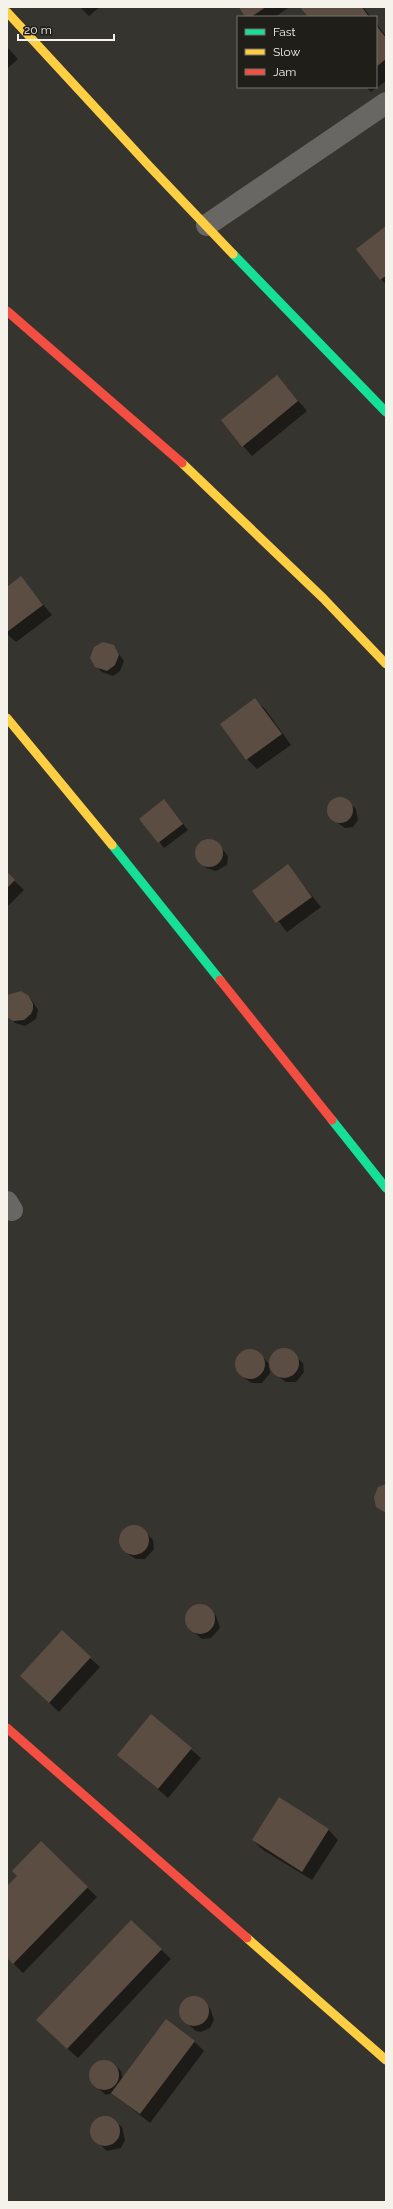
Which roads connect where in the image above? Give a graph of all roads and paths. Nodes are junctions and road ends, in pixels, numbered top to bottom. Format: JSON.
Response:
{"nodes":[{"id":1,"x":7,"y":12,"type":"edge"},
{"id":2,"x":386,"y":104,"type":"edge"},
{"id":3,"x":207,"y":225,"type":"junction"},
{"id":4,"x":7,"y":311,"type":"edge"},
{"id":5,"x":386,"y":412,"type":"edge"},
{"id":6,"x":386,"y":664,"type":"edge"},
{"id":7,"x":7,"y":718,"type":"edge"},
{"id":8,"x":386,"y":1188,"type":"edge"},
{"id":9,"x":7,"y":1728,"type":"edge"},
{"id":10,"x":386,"y":2060,"type":"edge"}],
"edges":[{"from":1,"to":3,"type":"street"},
{"from":2,"to":3,"type":"street"},
{"from":3,"to":5,"type":"street"},
{"from":4,"to":6,"type":"street"},
{"from":7,"to":8,"type":"street"},
{"from":9,"to":10,"type":"street"}]}
